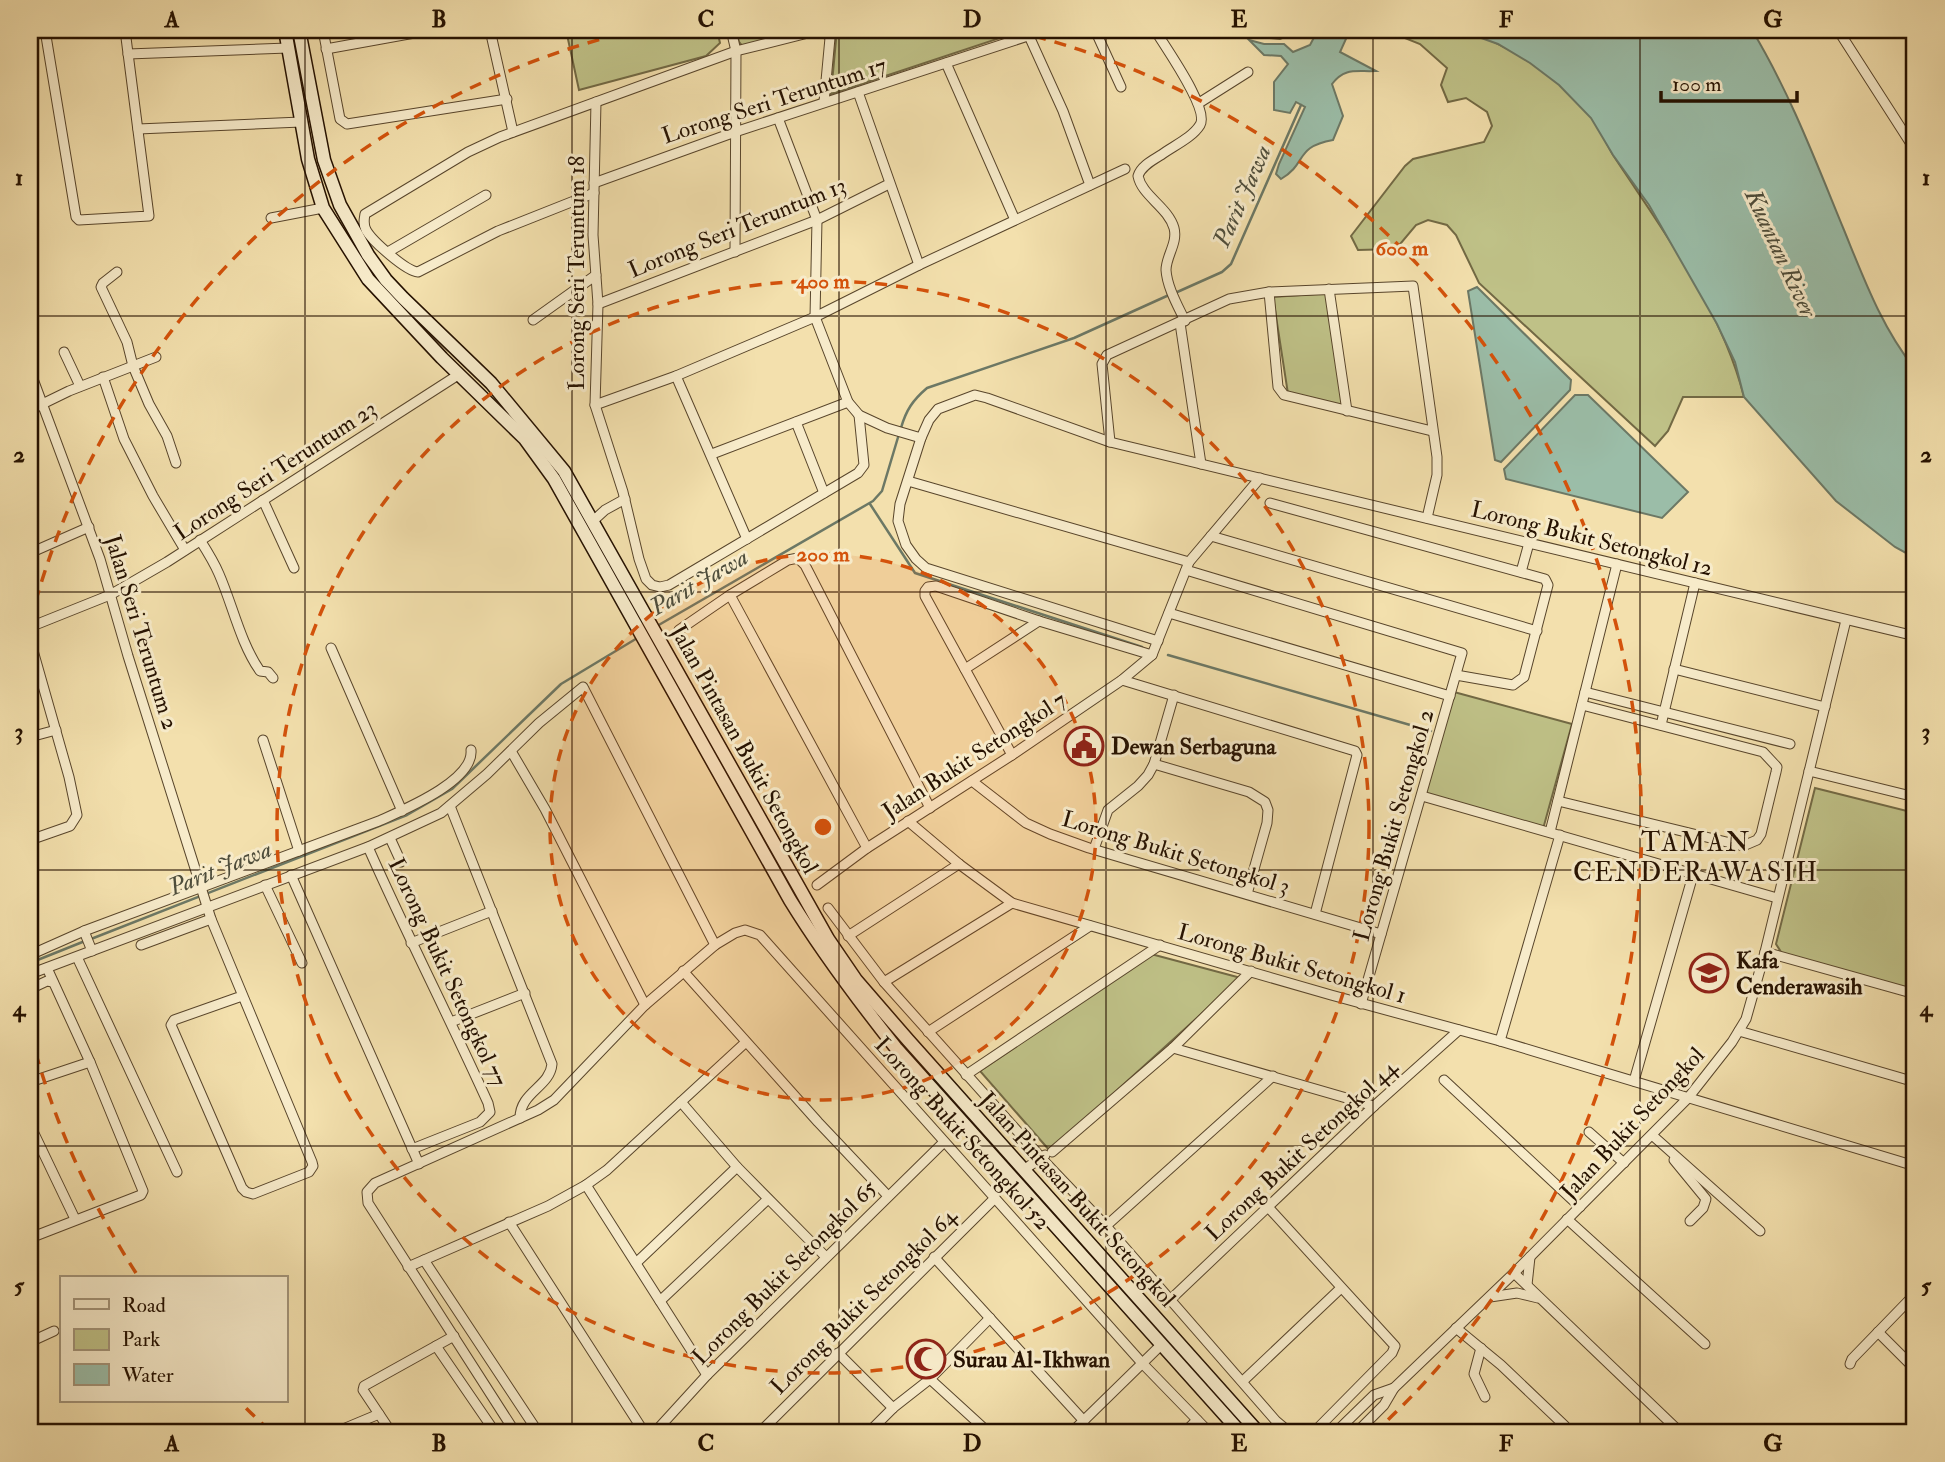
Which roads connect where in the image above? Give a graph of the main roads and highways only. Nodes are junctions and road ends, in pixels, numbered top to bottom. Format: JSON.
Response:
{"nodes":[{"id":1,"x":285,"y":30,"type":"edge"},
{"id":2,"x":299,"y":30,"type":"edge"},
{"id":3,"x":450,"y":343,"type":"junction"},
{"id":4,"x":442,"y":358,"type":"junction"},
{"id":5,"x":1240,"y":1432,"type":"edge"},
{"id":6,"x":1258,"y":1432,"type":"edge"}],
"edges":[{"from":1,"to":4,"type":"main road","name":"Jalan Pintasan Bukit Setongkol"},
{"from":2,"to":3,"type":"main road","name":"Jalan Pintasan Bukit Setongkol"},
{"from":3,"to":4,"type":"main road"},
{"from":3,"to":6,"type":"main road","name":"Jalan Pintasan Bukit Setongkol"},
{"from":4,"to":5,"type":"main road","name":"Jalan Pintasan Bukit Setongkol"}]}
